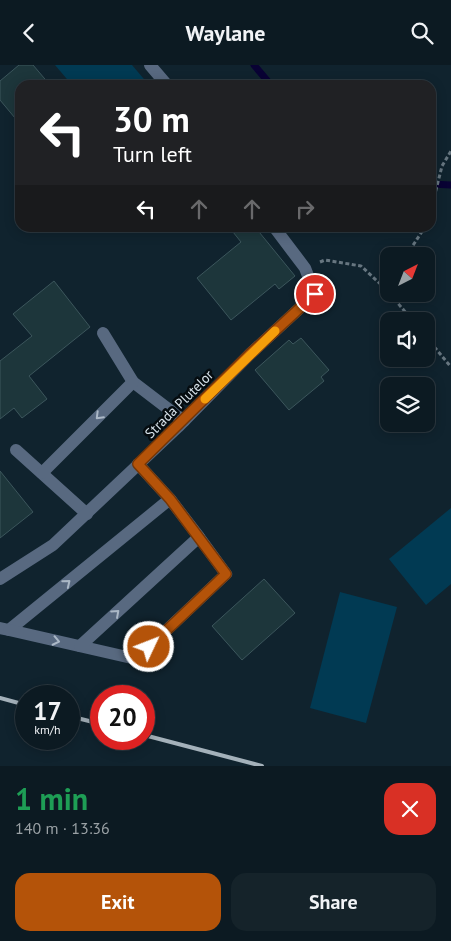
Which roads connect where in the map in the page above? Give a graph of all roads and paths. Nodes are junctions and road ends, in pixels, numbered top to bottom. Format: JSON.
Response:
{"nodes":[{"id":1,"x":150,"y":65,"type":"edge"},
{"id":2,"x":162,"y":80,"type":"edge"},
{"id":3,"x":451,"y":151,"type":"edge"},
{"id":4,"x":436,"y":190,"type":"edge"},
{"id":5,"x":278,"y":232,"type":"edge"},
{"id":6,"x":423,"y":232,"type":"edge"},
{"id":7,"x":412,"y":247,"type":"edge"},
{"id":8,"x":304,"y":268,"type":"junction"},
{"id":9,"x":380,"y":281,"type":"edge"},
{"id":10,"x":103,"y":333,"type":"dead end"},
{"id":11,"x":435,"y":348,"type":"edge"},
{"id":12,"x":451,"y":367,"type":"edge"},
{"id":13,"x":133,"y":382,"type":"junction"},
{"id":14,"x":184,"y":421,"type":"junction"},
{"id":15,"x":16,"y":450,"type":"dead end"},
{"id":16,"x":138,"y":464,"type":"junction"},
{"id":17,"x":42,"y":473,"type":"junction"},
{"id":18,"x":170,"y":499,"type":"junction"},
{"id":19,"x":86,"y":514,"type":"junction"},
{"id":20,"x":199,"y":537,"type":"junction"},
{"id":21,"x":0,"y":579,"type":"edge"},
{"id":22,"x":4,"y":629,"type":"edge"},
{"id":23,"x":80,"y":646,"type":"junction"}],
"edges":[{"from":1,"to":2,"type":"lane"},
{"from":3,"to":4,"type":"path"},
{"from":5,"to":8,"type":"lane","name":"Strada Plutelor"},
{"from":6,"to":7,"type":"path"},
{"from":8,"to":9,"type":"path"},
{"from":8,"to":14,"type":"lane","name":"Strada Plutelor"},
{"from":10,"to":13,"type":"lane"},
{"from":11,"to":12,"type":"path"},
{"from":13,"to":14,"type":"lane"},
{"from":13,"to":17,"type":"lane","one_way":true},
{"from":14,"to":16,"type":"lane","name":"Strada Plutelor"},
{"from":15,"to":17,"type":"lane"},
{"from":16,"to":18,"type":"lane"},
{"from":16,"to":19,"type":"lane","name":"Strada Plutelor"},
{"from":17,"to":19,"type":"lane"},
{"from":18,"to":20,"type":"lane"},
{"from":22,"to":18,"type":"lane","one_way":true},
{"from":19,"to":21,"type":"lane","name":"Strada Plutelor"},
{"from":23,"to":20,"type":"lane","one_way":true},
{"from":20,"to":23,"type":"lane"},
{"from":22,"to":23,"type":"lane","one_way":true}]}
